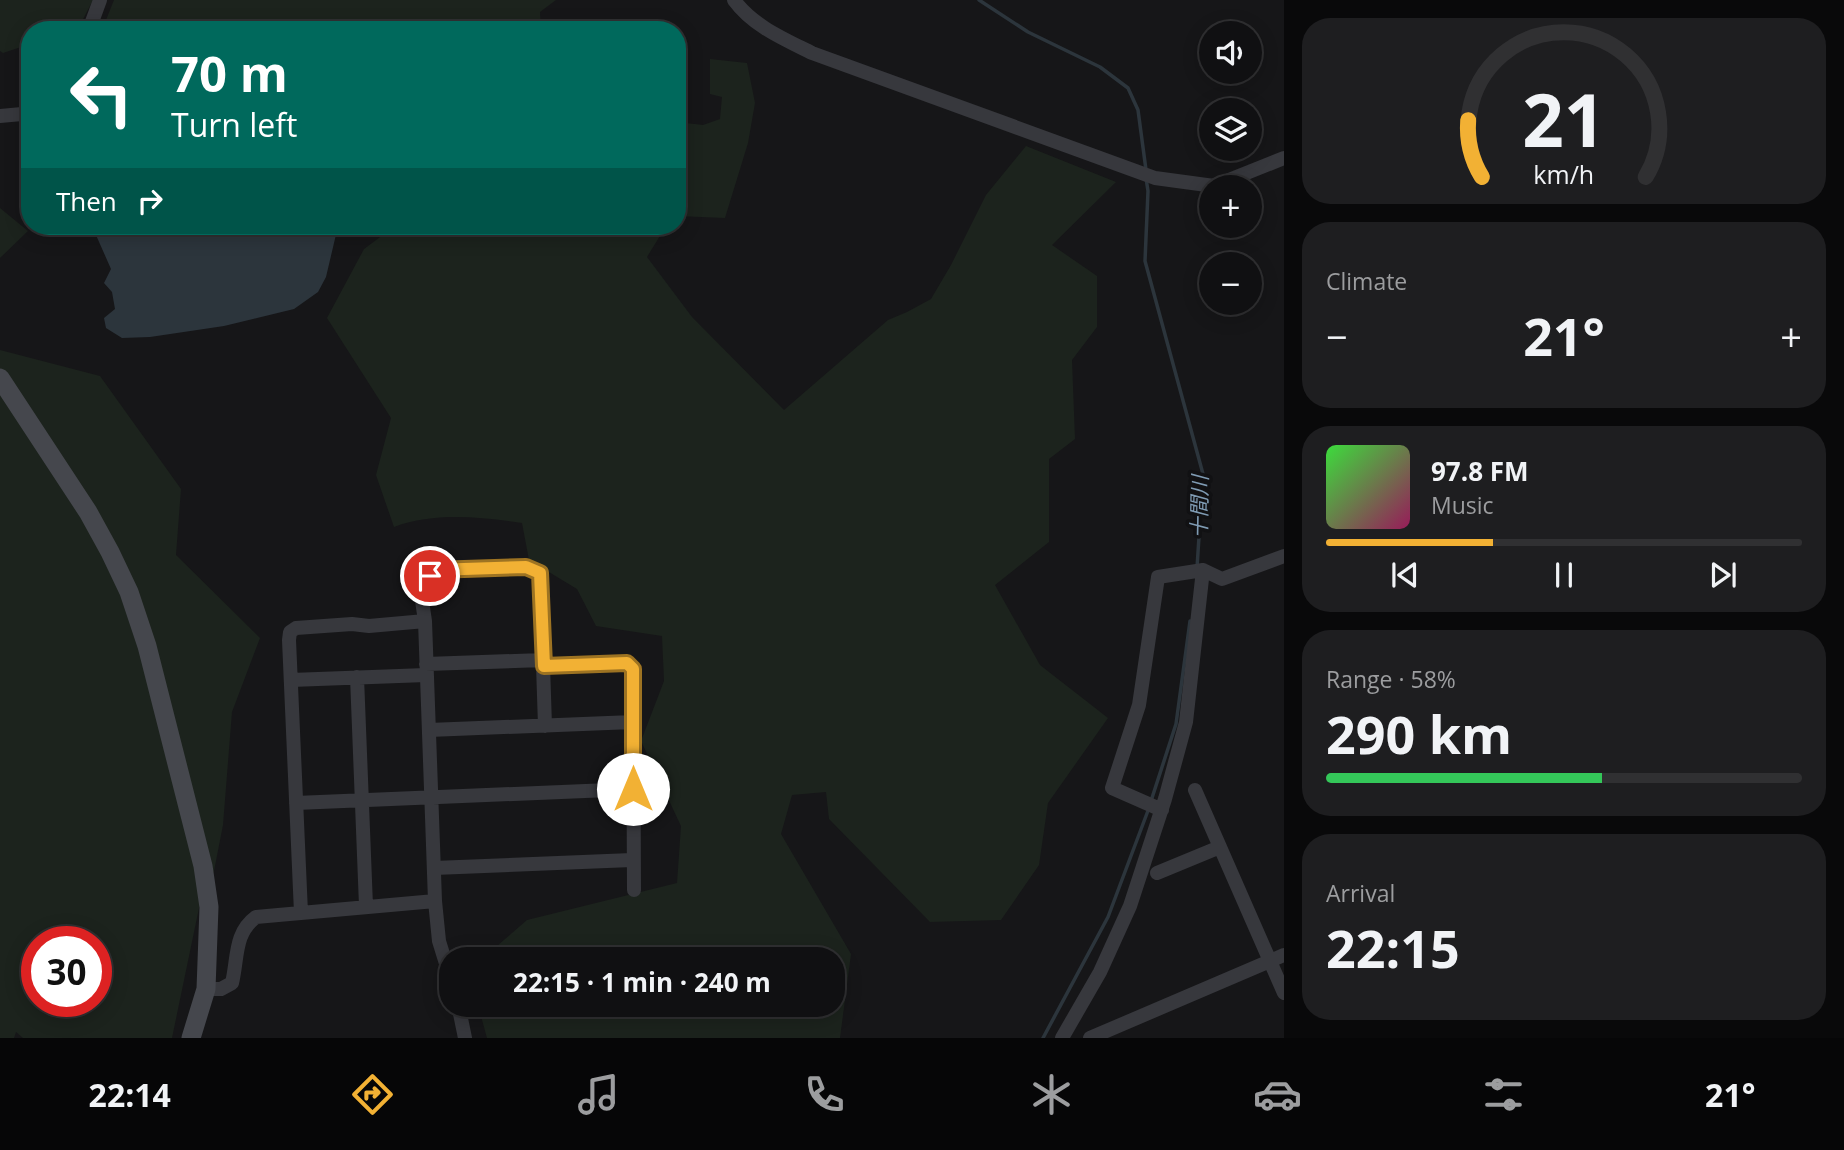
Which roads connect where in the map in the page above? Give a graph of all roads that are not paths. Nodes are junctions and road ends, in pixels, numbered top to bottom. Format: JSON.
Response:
{"nodes":[{"id":1,"x":100,"y":0,"type":"edge"},
{"id":2,"x":734,"y":0,"type":"edge"},
{"id":3,"x":92,"y":21,"type":"edge"},
{"id":4,"x":21,"y":114,"type":"edge"},
{"id":5,"x":0,"y":116,"type":"edge"},
{"id":6,"x":1284,"y":158,"type":"edge"},
{"id":7,"x":0,"y":378,"type":"edge"},
{"id":8,"x":1284,"y":556,"type":"edge"},
{"id":9,"x":1203,"y":570,"type":"junction"},
{"id":10,"x":425,"y":621,"type":"junction"},
{"id":11,"x":543,"y":663,"type":"junction"},
{"id":12,"x":426,"y":669,"type":"junction"},
{"id":13,"x":357,"y":677,"type":"junction"},
{"id":14,"x":291,"y":680,"type":"junction"},
{"id":15,"x":633,"y":722,"type":"junction"},
{"id":16,"x":545,"y":726,"type":"junction"},
{"id":17,"x":429,"y":730,"type":"junction"},
{"id":18,"x":633,"y":789,"type":"junction"},
{"id":19,"x":1195,"y":790,"type":"dead end"},
{"id":20,"x":432,"y":799,"type":"junction"},
{"id":21,"x":362,"y":801,"type":"junction"},
{"id":22,"x":296,"y":803,"type":"junction"},
{"id":23,"x":1162,"y":810,"type":"junction"},
{"id":24,"x":1220,"y":847,"type":"junction"},
{"id":25,"x":632,"y":860,"type":"junction"},
{"id":26,"x":435,"y":868,"type":"junction"},
{"id":27,"x":1157,"y":873,"type":"dead end"},
{"id":28,"x":634,"y":890,"type":"dead end"},
{"id":29,"x":435,"y":901,"type":"junction"},
{"id":30,"x":366,"y":906,"type":"junction"},
{"id":31,"x":301,"y":912,"type":"junction"},
{"id":32,"x":441,"y":947,"type":"edge"},
{"id":33,"x":1277,"y":958,"type":"edge"},
{"id":34,"x":206,"y":989,"type":"junction"},
{"id":35,"x":1284,"y":993,"type":"edge"},
{"id":36,"x":461,"y":1017,"type":"edge"},
{"id":37,"x":191,"y":1038,"type":"edge"},
{"id":38,"x":465,"y":1038,"type":"edge"},
{"id":39,"x":1062,"y":1038,"type":"edge"},
{"id":40,"x":1090,"y":1038,"type":"edge"}],
"edges":[{"from":1,"to":3,"type":"street"},
{"from":2,"to":6,"type":"street"},
{"from":4,"to":5,"type":"street"},
{"from":7,"to":34,"type":"street"},
{"from":8,"to":9,"type":"street"},
{"from":9,"to":23,"type":"street"},
{"from":9,"to":23,"type":"street"},
{"from":10,"to":11,"type":"street"},
{"from":10,"to":12,"type":"street"},
{"from":10,"to":14,"type":"street"},
{"from":11,"to":12,"type":"street"},
{"from":11,"to":15,"type":"street"},
{"from":11,"to":16,"type":"street"},
{"from":12,"to":13,"type":"street"},
{"from":12,"to":17,"type":"street"},
{"from":13,"to":14,"type":"street"},
{"from":13,"to":21,"type":"street"},
{"from":14,"to":22,"type":"street"},
{"from":15,"to":16,"type":"street"},
{"from":15,"to":18,"type":"street"},
{"from":16,"to":17,"type":"street"},
{"from":17,"to":20,"type":"street"},
{"from":18,"to":20,"type":"street"},
{"from":18,"to":25,"type":"street"},
{"from":19,"to":24,"type":"street"},
{"from":20,"to":21,"type":"street"},
{"from":20,"to":26,"type":"street"},
{"from":21,"to":22,"type":"street"},
{"from":21,"to":30,"type":"street"},
{"from":22,"to":31,"type":"street"},
{"from":23,"to":39,"type":"street"},
{"from":24,"to":27,"type":"street"},
{"from":24,"to":33,"type":"street"},
{"from":25,"to":26,"type":"street"},
{"from":25,"to":28,"type":"street"},
{"from":26,"to":29,"type":"street"},
{"from":29,"to":30,"type":"street"},
{"from":29,"to":32,"type":"street"},
{"from":30,"to":31,"type":"street"},
{"from":31,"to":34,"type":"street"},
{"from":33,"to":35,"type":"street"},
{"from":33,"to":40,"type":"street"},
{"from":34,"to":37,"type":"street"},
{"from":36,"to":38,"type":"street"}]}
